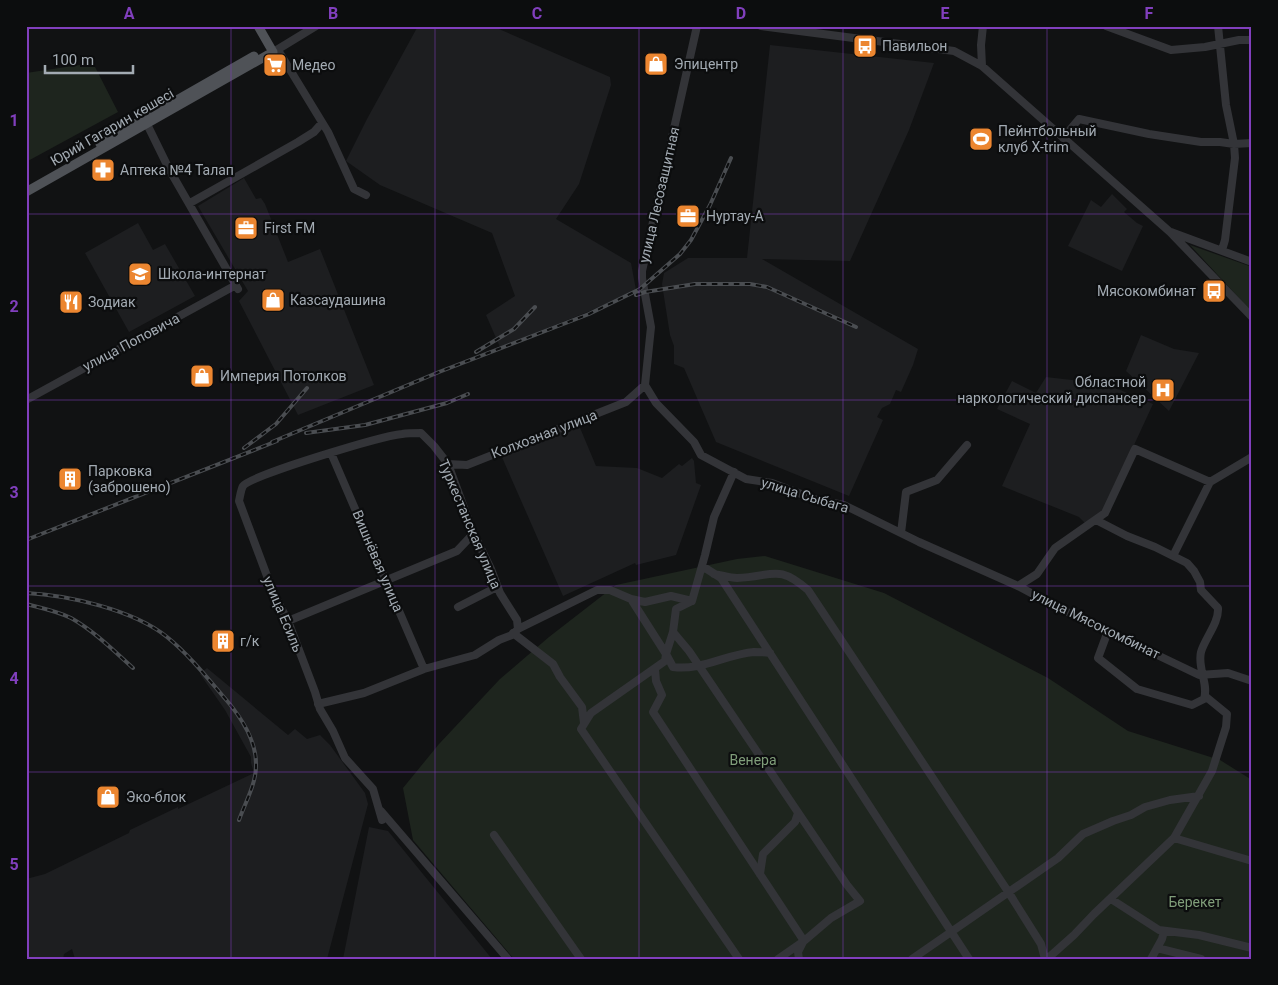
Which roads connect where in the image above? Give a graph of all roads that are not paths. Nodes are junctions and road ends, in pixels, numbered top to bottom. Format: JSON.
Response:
{"nodes":[{"id":1,"x":258,"y":26,"type":"edge"},
{"id":2,"x":316,"y":26,"type":"edge"},
{"id":3,"x":697,"y":26,"type":"edge"},
{"id":4,"x":761,"y":26,"type":"edge"},
{"id":5,"x":983,"y":26,"type":"edge"},
{"id":6,"x":1106,"y":26,"type":"edge"},
{"id":7,"x":1218,"y":26,"type":"edge"},
{"id":8,"x":827,"y":30,"type":"edge"},
{"id":9,"x":1252,"y":40,"type":"edge"},
{"id":10,"x":1221,"y":45,"type":"junction"},
{"id":11,"x":273,"y":50,"type":"junction"},
{"id":12,"x":982,"y":66,"type":"junction"},
{"id":13,"x":146,"y":121,"type":"junction"},
{"id":14,"x":322,"y":123,"type":"junction"},
{"id":15,"x":1063,"y":138,"type":"junction"},
{"id":16,"x":1252,"y":143,"type":"edge"},
{"id":17,"x":1234,"y":144,"type":"junction"},
{"id":18,"x":26,"y":185,"type":"edge"},
{"id":19,"x":26,"y":192,"type":"edge"},
{"id":20,"x":366,"y":195,"type":"dead end"},
{"id":21,"x":190,"y":203,"type":"junction"},
{"id":22,"x":1170,"y":232,"type":"junction"},
{"id":23,"x":1222,"y":250,"type":"junction"},
{"id":24,"x":1252,"y":262,"type":"edge"},
{"id":25,"x":1252,"y":317,"type":"edge"},
{"id":26,"x":645,"y":385,"type":"junction"},
{"id":27,"x":26,"y":400,"type":"edge"},
{"id":28,"x":967,"y":445,"type":"dead end"},
{"id":29,"x":332,"y":453,"type":"junction"},
{"id":30,"x":1252,"y":457,"type":"edge"},
{"id":31,"x":448,"y":464,"type":"junction"},
{"id":32,"x":734,"y":472,"type":"junction"},
{"id":33,"x":1210,"y":482,"type":"junction"},
{"id":34,"x":1096,"y":520,"type":"junction"},
{"id":35,"x":901,"y":533,"type":"junction"},
{"id":36,"x":474,"y":534,"type":"junction"},
{"id":37,"x":1174,"y":556,"type":"junction"},
{"id":38,"x":702,"y":566,"type":"junction"},
{"id":39,"x":714,"y":574,"type":"junction"},
{"id":40,"x":386,"y":581,"type":"junction"},
{"id":41,"x":497,"y":586,"type":"junction"},
{"id":42,"x":1018,"y":586,"type":"junction"},
{"id":43,"x":631,"y":599,"type":"junction"},
{"id":44,"x":692,"y":601,"type":"junction"},
{"id":45,"x":458,"y":606,"type":"dead end"},
{"id":46,"x":288,"y":621,"type":"junction"},
{"id":47,"x":516,"y":627,"type":"junction"},
{"id":48,"x":1108,"y":631,"type":"junction"},
{"id":49,"x":673,"y":632,"type":"junction"},
{"id":50,"x":770,"y":653,"type":"junction"},
{"id":51,"x":666,"y":654,"type":"junction"},
{"id":52,"x":698,"y":666,"type":"junction"},
{"id":53,"x":424,"y":669,"type":"junction"},
{"id":54,"x":655,"y":669,"type":"junction"},
{"id":55,"x":1203,"y":674,"type":"junction"},
{"id":56,"x":1252,"y":681,"type":"edge"},
{"id":57,"x":1205,"y":696,"type":"junction"},
{"id":58,"x":318,"y":704,"type":"junction"},
{"id":59,"x":584,"y":723,"type":"junction"},
{"id":60,"x":1199,"y":796,"type":"junction"},
{"id":61,"x":380,"y":810,"type":"junction"},
{"id":62,"x":798,"y":813,"type":"junction"},
{"id":63,"x":382,"y":820,"type":"dead end"},
{"id":64,"x":494,"y":835,"type":"dead end"},
{"id":65,"x":1174,"y":838,"type":"junction"},
{"id":66,"x":1252,"y":861,"type":"edge"},
{"id":67,"x":760,"y":874,"type":"junction"},
{"id":68,"x":1009,"y":893,"type":"junction"},
{"id":69,"x":1111,"y":899,"type":"junction"},
{"id":70,"x":951,"y":931,"type":"junction"},
{"id":71,"x":1164,"y":931,"type":"junction"},
{"id":72,"x":1071,"y":938,"type":"junction"},
{"id":73,"x":804,"y":941,"type":"junction"},
{"id":74,"x":1157,"y":948,"type":"junction"},
{"id":75,"x":1252,"y":948,"type":"edge"},
{"id":76,"x":508,"y":959,"type":"edge"},
{"id":77,"x":581,"y":959,"type":"edge"},
{"id":78,"x":739,"y":959,"type":"edge"},
{"id":79,"x":778,"y":959,"type":"edge"},
{"id":80,"x":799,"y":959,"type":"edge"},
{"id":81,"x":912,"y":959,"type":"edge"},
{"id":82,"x":969,"y":959,"type":"edge"},
{"id":83,"x":1046,"y":959,"type":"edge"},
{"id":84,"x":1057,"y":959,"type":"edge"},
{"id":85,"x":1152,"y":959,"type":"edge"},
{"id":86,"x":1201,"y":959,"type":"edge"}],
"edges":[{"from":1,"to":11,"type":"main road"},
{"from":2,"to":11,"type":"street","name":"Юрий Гагарин көшесі"},
{"from":3,"to":26,"type":"street","name":"улица Лесозащитная"},
{"from":4,"to":8,"type":"street"},
{"from":5,"to":12,"type":"street"},
{"from":6,"to":10,"type":"street"},
{"from":7,"to":10,"type":"street"},
{"from":8,"to":12,"type":"street"},
{"from":9,"to":10,"type":"street"},
{"from":10,"to":17,"type":"street"},
{"from":11,"to":13,"type":"main road","name":"Юрий Гагарин көшесі"},
{"from":11,"to":14,"type":"street"},
{"from":12,"to":15,"type":"street"},
{"from":13,"to":18,"type":"main road","name":"Юрий Гагарин көшесі"},
{"from":13,"to":19,"type":"main road","name":"Юрий Гагарин көшесі"},
{"from":13,"to":21,"type":"street"},
{"from":14,"to":20,"type":"street"},
{"from":14,"to":21,"type":"street"},
{"from":15,"to":17,"type":"street"},
{"from":15,"to":22,"type":"street"},
{"from":16,"to":17,"type":"street"},
{"from":17,"to":23,"type":"street"},
{"from":21,"to":27,"type":"street","name":"улица Поповича"},
{"from":22,"to":23,"type":"street"},
{"from":22,"to":25,"type":"street"},
{"from":23,"to":24,"type":"street"},
{"from":26,"to":31,"type":"street","name":"Колхозная улица"},
{"from":26,"to":32,"type":"street","name":"улица Сыбага"},
{"from":28,"to":35,"type":"street"},
{"from":29,"to":31,"type":"street","name":"Туркестанская улица"},
{"from":29,"to":40,"type":"street","name":"Вишнёвая улица"},
{"from":29,"to":46,"type":"street","name":"улица Есиль"},
{"from":30,"to":33,"type":"street"},
{"from":31,"to":36,"type":"street","name":"Туркестанская улица"},
{"from":32,"to":35,"type":"street","name":"улица Сыбага"},
{"from":32,"to":38,"type":"street"},
{"from":33,"to":34,"type":"street","name":"улица Мясокомбинат"},
{"from":33,"to":37,"type":"street"},
{"from":34,"to":37,"type":"street"},
{"from":34,"to":42,"type":"street","name":"улица Мясокомбинат"},
{"from":35,"to":42,"type":"street","name":"улица Сыбага"},
{"from":36,"to":40,"type":"street"},
{"from":36,"to":41,"type":"street","name":"Туркестанская улица"},
{"from":37,"to":55,"type":"street"},
{"from":38,"to":39,"type":"street"},
{"from":38,"to":44,"type":"street"},
{"from":39,"to":50,"type":"street"},
{"from":39,"to":68,"type":"street"},
{"from":40,"to":46,"type":"street"},
{"from":40,"to":53,"type":"street","name":"Вишнёвая улица"},
{"from":41,"to":45,"type":"street"},
{"from":41,"to":47,"type":"street","name":"Туркестанская улица"},
{"from":42,"to":48,"type":"street","name":"улица Мясокомбинат"},
{"from":43,"to":44,"type":"street"},
{"from":43,"to":47,"type":"street"},
{"from":43,"to":51,"type":"street"},
{"from":44,"to":49,"type":"street"},
{"from":46,"to":58,"type":"street","name":"улица Есиль"},
{"from":47,"to":53,"type":"street"},
{"from":47,"to":59,"type":"street"},
{"from":48,"to":55,"type":"street","name":"улица Мясокомбинат"},
{"from":48,"to":57,"type":"street"},
{"from":49,"to":51,"type":"street"},
{"from":49,"to":52,"type":"street"},
{"from":50,"to":52,"type":"street"},
{"from":50,"to":70,"type":"street"},
{"from":51,"to":52,"type":"street"},
{"from":51,"to":54,"type":"street"},
{"from":52,"to":62,"type":"street"},
{"from":53,"to":58,"type":"street"},
{"from":54,"to":59,"type":"street"},
{"from":54,"to":67,"type":"street"},
{"from":55,"to":56,"type":"street","name":"улица Мясокомбинат"},
{"from":55,"to":57,"type":"street"},
{"from":57,"to":60,"type":"street"},
{"from":58,"to":61,"type":"street","name":"улица Есиль"},
{"from":59,"to":78,"type":"street"},
{"from":60,"to":65,"type":"street"},
{"from":60,"to":68,"type":"street"},
{"from":61,"to":63,"type":"street","name":"улица Есиль"},
{"from":61,"to":76,"type":"street"},
{"from":62,"to":67,"type":"street"},
{"from":62,"to":73,"type":"street"},
{"from":64,"to":77,"type":"street"},
{"from":65,"to":66,"type":"street"},
{"from":65,"to":69,"type":"street"},
{"from":67,"to":73,"type":"street"},
{"from":68,"to":70,"type":"street"},
{"from":68,"to":83,"type":"street"},
{"from":69,"to":71,"type":"street"},
{"from":69,"to":72,"type":"street"},
{"from":70,"to":81,"type":"street"},
{"from":70,"to":82,"type":"street"},
{"from":71,"to":74,"type":"street"},
{"from":71,"to":75,"type":"street"},
{"from":72,"to":83,"type":"street"},
{"from":72,"to":84,"type":"street"},
{"from":73,"to":79,"type":"street"},
{"from":73,"to":80,"type":"street"},
{"from":74,"to":85,"type":"street"},
{"from":74,"to":86,"type":"street"}]}
